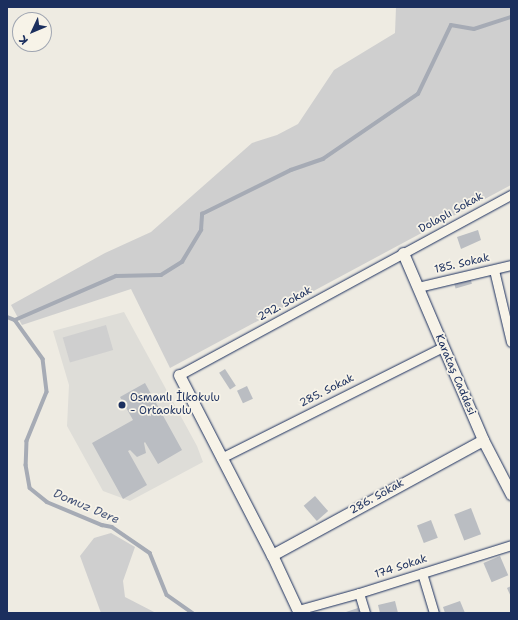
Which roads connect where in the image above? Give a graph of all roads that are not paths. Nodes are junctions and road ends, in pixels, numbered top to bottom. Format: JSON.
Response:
{"nodes":[{"id":1,"x":511,"y":194,"type":"edge"},
{"id":2,"x":403,"y":253,"type":"junction"},
{"id":3,"x":511,"y":265,"type":"edge"},
{"id":4,"x":494,"y":270,"type":"junction"},
{"id":5,"x":418,"y":287,"type":"junction"},
{"id":6,"x":511,"y":341,"type":"edge"},
{"id":7,"x":443,"y":347,"type":"junction"},
{"id":8,"x":179,"y":375,"type":"joint"},
{"id":9,"x":482,"y":440,"type":"junction"},
{"id":10,"x":221,"y":458,"type":"junction"},
{"id":11,"x":511,"y":494,"type":"edge"},
{"id":12,"x":511,"y":545,"type":"edge"},
{"id":13,"x":272,"y":555,"type":"junction"},
{"id":14,"x":422,"y":573,"type":"junction"},
{"id":15,"x":358,"y":594,"type":"junction"},
{"id":16,"x":298,"y":612,"type":"edge"},
{"id":17,"x":365,"y":613,"type":"edge"},
{"id":18,"x":434,"y":613,"type":"edge"}],
"edges":[{"from":1,"to":2,"type":"street","name":"Dolaplı Sokak"},
{"from":2,"to":5,"type":"street","name":"Karataş Caddesi"},
{"from":2,"to":8,"type":"street","name":"292. Sokak"},
{"from":3,"to":4,"type":"street","name":"185. Sokak"},
{"from":4,"to":5,"type":"street","name":"185. Sokak"},
{"from":4,"to":6,"type":"street"},
{"from":5,"to":7,"type":"street","name":"Karataş Caddesi"},
{"from":7,"to":9,"type":"street","name":"Karataş Caddesi"},
{"from":7,"to":10,"type":"street","name":"285. Sokak"},
{"from":8,"to":10,"type":"street"},
{"from":9,"to":11,"type":"street","name":"Karataş Caddesi"},
{"from":9,"to":13,"type":"street","name":"286. Sokak"},
{"from":10,"to":13,"type":"street"},
{"from":12,"to":14,"type":"street","name":"174 Sokak"},
{"from":13,"to":16,"type":"street"},
{"from":14,"to":15,"type":"street","name":"174 Sokak"},
{"from":14,"to":18,"type":"street"},
{"from":15,"to":16,"type":"street","name":"174 Sokak"},
{"from":15,"to":17,"type":"street"}]}
